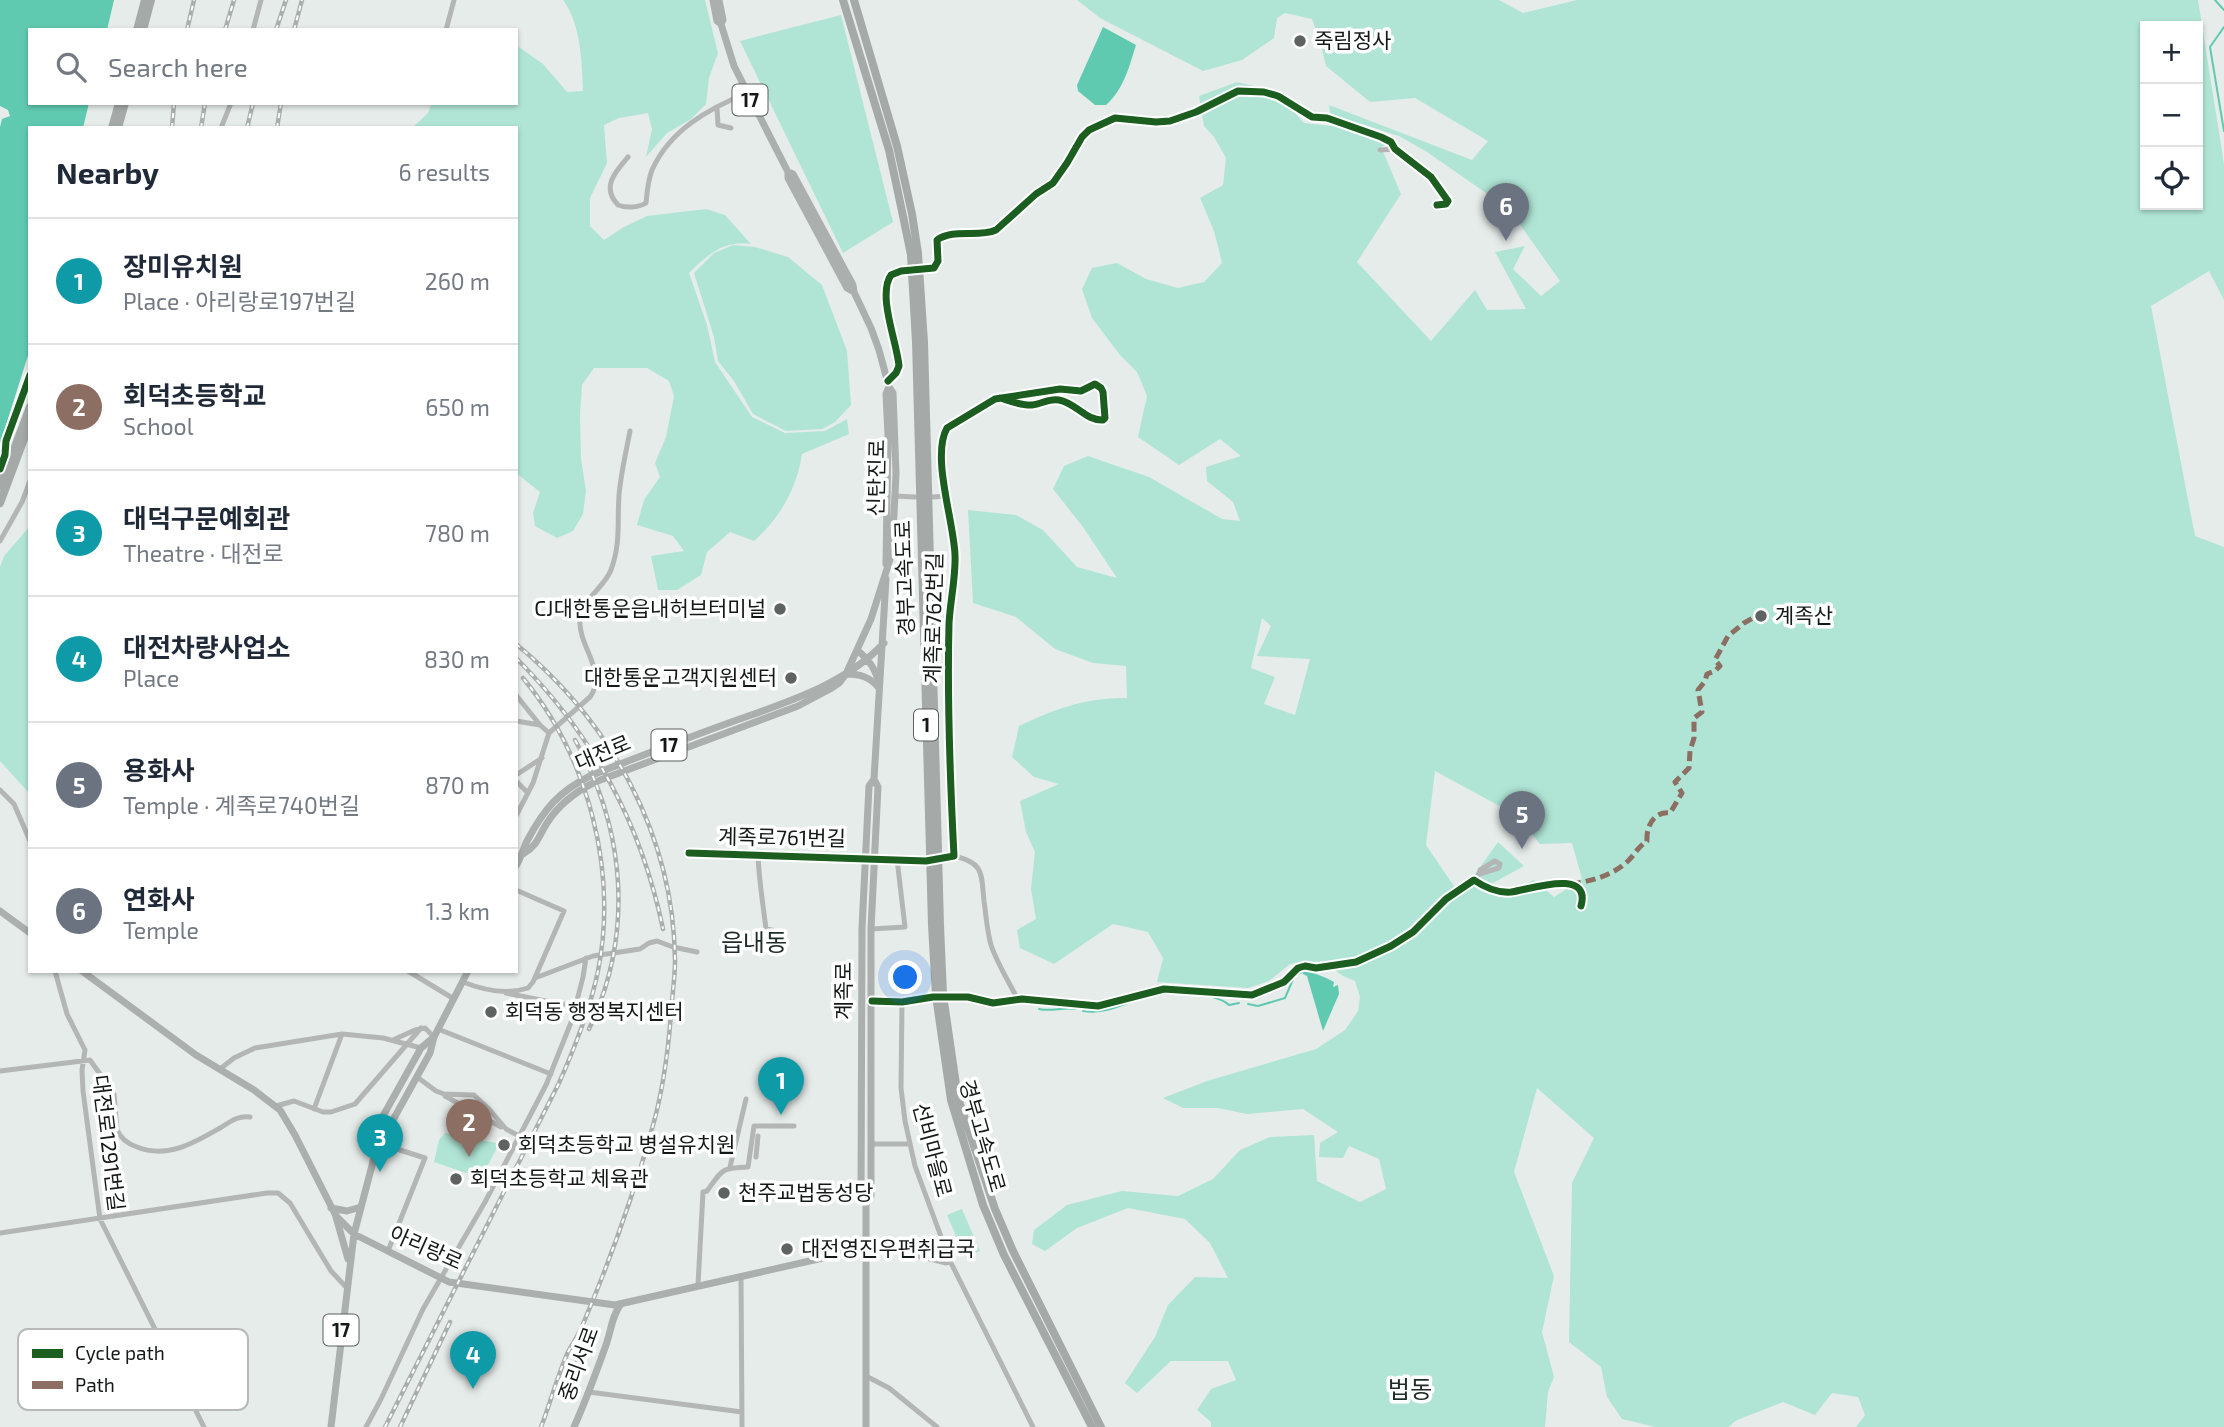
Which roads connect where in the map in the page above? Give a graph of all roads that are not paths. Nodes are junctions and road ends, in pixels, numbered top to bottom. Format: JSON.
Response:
{"nodes":[{"id":1,"x":145,"y":0,"type":"edge"},
{"id":2,"x":151,"y":0,"type":"edge"},
{"id":3,"x":261,"y":0,"type":"edge"},
{"id":4,"x":454,"y":0,"type":"edge"},
{"id":5,"x":713,"y":0,"type":"edge"},
{"id":6,"x":719,"y":0,"type":"edge"},
{"id":7,"x":844,"y":0,"type":"edge"},
{"id":8,"x":854,"y":0,"type":"edge"},
{"id":9,"x":721,"y":24,"type":"junction"},
{"id":10,"x":138,"y":28,"type":"edge"},
{"id":11,"x":144,"y":28,"type":"edge"},
{"id":12,"x":254,"y":28,"type":"edge"},
{"id":13,"x":447,"y":28,"type":"edge"},
{"id":14,"x":747,"y":93,"type":"junction"},
{"id":15,"x":118,"y":105,"type":"edge"},
{"id":16,"x":124,"y":105,"type":"edge"},
{"id":17,"x":230,"y":105,"type":"edge"},
{"id":18,"x":717,"y":108,"type":"junction"},
{"id":19,"x":112,"y":126,"type":"edge"},
{"id":20,"x":119,"y":126,"type":"edge"},
{"id":21,"x":222,"y":126,"type":"edge"},
{"id":22,"x":731,"y":128,"type":"dead end"},
{"id":23,"x":1395,"y":149,"type":"junction"},
{"id":24,"x":1380,"y":150,"type":"dead end"},
{"id":25,"x":628,"y":157,"type":"dead end"},
{"id":26,"x":1437,"y":205,"type":"dead end"},
{"id":27,"x":888,"y":384,"type":"junction"},
{"id":28,"x":1000,"y":398,"type":"junction"},
{"id":29,"x":28,"y":412,"type":"edge"},
{"id":30,"x":28,"y":428,"type":"edge"},
{"id":31,"x":630,"y":431,"type":"dead end"},
{"id":32,"x":0,"y":486,"type":"edge"},
{"id":33,"x":28,"y":486,"type":"edge"},
{"id":34,"x":895,"y":496,"type":"junction"},
{"id":35,"x":947,"y":496,"type":"junction"},
{"id":36,"x":915,"y":497,"type":"dead end"},
{"id":37,"x":933,"y":497,"type":"dead end"},
{"id":38,"x":0,"y":503,"type":"edge"},
{"id":39,"x":0,"y":541,"type":"edge"},
{"id":40,"x":887,"y":569,"type":"junction"},
{"id":41,"x":884,"y":643,"type":"junction"},
{"id":42,"x":857,"y":650,"type":"junction"},
{"id":43,"x":868,"y":660,"type":"junction"},
{"id":44,"x":846,"y":674,"type":"junction"},
{"id":45,"x":881,"y":691,"type":"junction"},
{"id":46,"x":518,"y":698,"type":"edge"},
{"id":47,"x":518,"y":721,"type":"edge"},
{"id":48,"x":540,"y":725,"type":"junction"},
{"id":49,"x":549,"y":733,"type":"junction"},
{"id":50,"x":542,"y":758,"type":"junction"},
{"id":51,"x":518,"y":774,"type":"edge"},
{"id":52,"x":874,"y":779,"type":"junction"},
{"id":53,"x":518,"y":783,"type":"edge"},
{"id":54,"x":0,"y":790,"type":"edge"},
{"id":55,"x":528,"y":793,"type":"junction"},
{"id":56,"x":518,"y":812,"type":"edge"},
{"id":57,"x":28,"y":837,"type":"edge"},
{"id":58,"x":520,"y":852,"type":"edge"},
{"id":59,"x":689,"y":853,"type":"dead end"},
{"id":60,"x":758,"y":855,"type":"junction"},
{"id":61,"x":954,"y":856,"type":"junction"},
{"id":62,"x":865,"y":858,"type":"junction"},
{"id":63,"x":875,"y":858,"type":"junction"},
{"id":64,"x":897,"y":859,"type":"junction"},
{"id":65,"x":939,"y":859,"type":"dead end"},
{"id":66,"x":926,"y":861,"type":"dead end"},
{"id":67,"x":1479,"y":872,"type":"dead end"},
{"id":68,"x":1474,"y":880,"type":"junction"},
{"id":69,"x":518,"y":891,"type":"edge"},
{"id":70,"x":1581,"y":906,"type":"dead end"},
{"id":71,"x":0,"y":911,"type":"edge"},
{"id":72,"x":872,"y":929,"type":"junction"},
{"id":73,"x":772,"y":930,"type":"dead end"},
{"id":74,"x":28,"y":932,"type":"edge"},
{"id":75,"x":697,"y":951,"type":"dead end"},
{"id":76,"x":586,"y":958,"type":"junction"},
{"id":77,"x":56,"y":973,"type":"edge"},
{"id":78,"x":85,"y":973,"type":"edge"},
{"id":79,"x":413,"y":973,"type":"edge"},
{"id":80,"x":467,"y":973,"type":"edge"},
{"id":81,"x":535,"y":978,"type":"junction"},
{"id":82,"x":463,"y":982,"type":"junction"},
{"id":83,"x":503,"y":991,"type":"junction"},
{"id":84,"x":933,"y":997,"type":"dead end"},
{"id":85,"x":946,"y":997,"type":"dead end"},
{"id":86,"x":454,"y":999,"type":"junction"},
{"id":87,"x":1018,"y":1000,"type":"junction"},
{"id":88,"x":872,"y":1001,"type":"junction"},
{"id":89,"x":901,"y":1002,"type":"junction"},
{"id":90,"x":576,"y":1005,"type":"junction"},
{"id":91,"x":421,"y":1028,"type":"junction"},
{"id":92,"x":436,"y":1033,"type":"junction"},
{"id":93,"x":342,"y":1034,"type":"junction"},
{"id":94,"x":393,"y":1041,"type":"junction"},
{"id":95,"x":408,"y":1044,"type":"junction"},
{"id":96,"x":421,"y":1048,"type":"junction"},
{"id":97,"x":82,"y":1061,"type":"junction"},
{"id":98,"x":220,"y":1069,"type":"junction"},
{"id":99,"x":0,"y":1071,"type":"edge"},
{"id":100,"x":551,"y":1074,"type":"junction"},
{"id":101,"x":417,"y":1077,"type":"junction"},
{"id":102,"x":436,"y":1091,"type":"junction"},
{"id":103,"x":746,"y":1099,"type":"dead end"},
{"id":104,"x":275,"y":1107,"type":"junction"},
{"id":105,"x":314,"y":1109,"type":"junction"},
{"id":106,"x":250,"y":1117,"type":"dead end"},
{"id":107,"x":794,"y":1126,"type":"dead end"},
{"id":108,"x":506,"y":1129,"type":"junction"},
{"id":109,"x":758,"y":1136,"type":"dead end"},
{"id":110,"x":521,"y":1137,"type":"junction"},
{"id":111,"x":379,"y":1139,"type":"junction"},
{"id":112,"x":871,"y":1144,"type":"junction"},
{"id":113,"x":910,"y":1144,"type":"junction"},
{"id":114,"x":756,"y":1157,"type":"dead end"},
{"id":115,"x":730,"y":1167,"type":"junction"},
{"id":116,"x":866,"y":1204,"type":"junction"},
{"id":117,"x":331,"y":1208,"type":"junction"},
{"id":118,"x":361,"y":1208,"type":"junction"},
{"id":119,"x":336,"y":1216,"type":"junction"},
{"id":120,"x":100,"y":1219,"type":"junction"},
{"id":121,"x":0,"y":1233,"type":"edge"},
{"id":122,"x":354,"y":1234,"type":"junction"},
{"id":123,"x":867,"y":1248,"type":"junction"},
{"id":124,"x":388,"y":1251,"type":"junction"},
{"id":125,"x":950,"y":1261,"type":"junction"},
{"id":126,"x":349,"y":1263,"type":"junction"},
{"id":127,"x":741,"y":1276,"type":"junction"},
{"id":128,"x":442,"y":1278,"type":"junction"},
{"id":129,"x":698,"y":1285,"type":"junction"},
{"id":130,"x":346,"y":1287,"type":"junction"},
{"id":131,"x":607,"y":1304,"type":"junction"},
{"id":132,"x":622,"y":1304,"type":"junction"},
{"id":133,"x":614,"y":1313,"type":"junction"},
{"id":134,"x":155,"y":1329,"type":"edge"},
{"id":135,"x":866,"y":1376,"type":"junction"},
{"id":136,"x":589,"y":1392,"type":"junction"},
{"id":137,"x":196,"y":1410,"type":"edge"},
{"id":138,"x":742,"y":1412,"type":"junction"},
{"id":139,"x":204,"y":1427,"type":"edge"},
{"id":140,"x":331,"y":1427,"type":"edge"},
{"id":141,"x":366,"y":1427,"type":"edge"},
{"id":142,"x":574,"y":1427,"type":"edge"},
{"id":143,"x":743,"y":1427,"type":"edge"},
{"id":144,"x":866,"y":1427,"type":"edge"},
{"id":145,"x":937,"y":1427,"type":"edge"},
{"id":146,"x":1033,"y":1427,"type":"edge"},
{"id":147,"x":1092,"y":1427,"type":"edge"},
{"id":148,"x":1101,"y":1427,"type":"edge"}],
"edges":[{"from":1,"to":10,"type":"highway"},
{"from":2,"to":11,"type":"highway"},
{"from":3,"to":12,"type":"street"},
{"from":4,"to":13,"type":"street"},
{"from":5,"to":9,"type":"main road","name":"신탄진로","number":"17"},
{"from":6,"to":9,"type":"main road","name":"신탄진로","number":"17"},
{"from":7,"to":147,"type":"highway","name":"경부고속도로","number":"1"},
{"from":8,"to":148,"type":"highway","name":"경부고속도로","number":"1"},
{"from":9,"to":14,"type":"main road","name":"신탄진로","number":"17"},
{"from":14,"to":18,"type":"street"},
{"from":14,"to":27,"type":"main road","name":"신탄진로","number":"17"},
{"from":15,"to":19,"type":"highway"},
{"from":16,"to":20,"type":"highway"},
{"from":17,"to":21,"type":"street"},
{"from":18,"to":22,"type":"street"},
{"from":18,"to":25,"type":"street"},
{"from":23,"to":24,"type":"street"},
{"from":23,"to":26,"type":"street"},
{"from":23,"to":27,"type":"street","bridge":true},
{"from":27,"to":34,"type":"main road","name":"신탄진로","number":"17"},
{"from":27,"to":40,"type":"main road","name":"신탄진로","number":"17"},
{"from":28,"to":28,"type":"street","name":"계족로762번길"},
{"from":28,"to":35,"type":"street","name":"계족로762번길"},
{"from":29,"to":32,"type":"highway"},
{"from":30,"to":38,"type":"highway"},
{"from":31,"to":49,"type":"street"},
{"from":33,"to":39,"type":"street"},
{"from":34,"to":36,"type":"street"},
{"from":34,"to":40,"type":"main road","name":"신탄진로","number":"17"},
{"from":35,"to":37,"type":"street"},
{"from":35,"to":61,"type":"street","name":"계족로762번길"},
{"from":40,"to":41,"type":"main road","name":"신탄진로","number":"17"},
{"from":40,"to":42,"type":"main road"},
{"from":41,"to":43,"type":"main road","name":"대전로","number":"17"},
{"from":41,"to":45,"type":"main road","name":"계족로"},
{"from":42,"to":43,"type":"main road"},
{"from":42,"to":44,"type":"main road"},
{"from":43,"to":44,"type":"main road","name":"대전로","number":"17"},
{"from":43,"to":45,"type":"main road"},
{"from":44,"to":45,"type":"main road"},
{"from":44,"to":58,"type":"main road","name":"대전로","number":"17"},
{"from":45,"to":52,"type":"main road","name":"계족로"},
{"from":46,"to":48,"type":"street"},
{"from":47,"to":48,"type":"street"},
{"from":48,"to":49,"type":"street"},
{"from":49,"to":50,"type":"street"},
{"from":50,"to":51,"type":"street"},
{"from":50,"to":55,"type":"street"},
{"from":52,"to":62,"type":"main road","name":"계족로"},
{"from":52,"to":63,"type":"main road","name":"계족로"},
{"from":53,"to":55,"type":"street"},
{"from":54,"to":57,"type":"street"},
{"from":55,"to":56,"type":"street"},
{"from":59,"to":60,"type":"street","name":"계족로761번길"},
{"from":60,"to":62,"type":"street","name":"계족로761번길"},
{"from":60,"to":73,"type":"street"},
{"from":61,"to":65,"type":"street"},
{"from":61,"to":87,"type":"street"},
{"from":62,"to":63,"type":"street","name":"계족로761번길"},
{"from":62,"to":116,"type":"main road","name":"계족로"},
{"from":63,"to":64,"type":"street"},
{"from":63,"to":72,"type":"main road","name":"계족로"},
{"from":64,"to":66,"type":"street"},
{"from":64,"to":72,"type":"street"},
{"from":67,"to":68,"type":"street"},
{"from":68,"to":70,"type":"street"},
{"from":68,"to":87,"type":"street"},
{"from":69,"to":81,"type":"street"},
{"from":71,"to":74,"type":"main road"},
{"from":72,"to":88,"type":"main road","name":"계족로"},
{"from":75,"to":76,"type":"street"},
{"from":76,"to":81,"type":"street"},
{"from":76,"to":90,"type":"street"},
{"from":77,"to":97,"type":"street","name":"대전로1291번길"},
{"from":78,"to":98,"type":"main road","name":"아리랑로"},
{"from":79,"to":86,"type":"street"},
{"from":80,"to":82,"type":"main road","number":"17"},
{"from":81,"to":83,"type":"street"},
{"from":82,"to":83,"type":"street"},
{"from":82,"to":86,"type":"main road","number":"17"},
{"from":83,"to":90,"type":"street"},
{"from":84,"to":89,"type":"street"},
{"from":85,"to":87,"type":"street"},
{"from":86,"to":92,"type":"main road","number":"17"},
{"from":88,"to":89,"type":"street"},
{"from":88,"to":112,"type":"main road","name":"계족로"},
{"from":89,"to":113,"type":"street","name":"선비마을로"},
{"from":90,"to":100,"type":"street"},
{"from":91,"to":92,"type":"street"},
{"from":91,"to":94,"type":"street"},
{"from":91,"to":95,"type":"street"},
{"from":92,"to":96,"type":"main road","number":"17"},
{"from":92,"to":100,"type":"street"},
{"from":92,"to":101,"type":"main road","number":"17"},
{"from":93,"to":94,"type":"street"},
{"from":93,"to":98,"type":"street"},
{"from":93,"to":105,"type":"street"},
{"from":94,"to":95,"type":"street"},
{"from":95,"to":96,"type":"street"},
{"from":95,"to":105,"type":"street"},
{"from":96,"to":111,"type":"main road","number":"17"},
{"from":97,"to":99,"type":"street"},
{"from":97,"to":106,"type":"street"},
{"from":97,"to":120,"type":"street","name":"대전로1291번길"},
{"from":98,"to":104,"type":"main road","name":"아리랑로"},
{"from":100,"to":110,"type":"street"},
{"from":101,"to":102,"type":"street"},
{"from":101,"to":111,"type":"main road","number":"17"},
{"from":102,"to":108,"type":"street"},
{"from":102,"to":108,"type":"street"},
{"from":103,"to":115,"type":"street"},
{"from":104,"to":105,"type":"street"},
{"from":104,"to":117,"type":"main road","name":"아리랑로"},
{"from":107,"to":115,"type":"street"},
{"from":108,"to":110,"type":"street"},
{"from":109,"to":114,"type":"street"},
{"from":110,"to":128,"type":"street"},
{"from":111,"to":118,"type":"main road","number":"17"},
{"from":111,"to":124,"type":"street"},
{"from":112,"to":113,"type":"street"},
{"from":112,"to":116,"type":"main road","name":"계족로"},
{"from":113,"to":125,"type":"street","name":"선비마을로"},
{"from":115,"to":129,"type":"street"},
{"from":116,"to":123,"type":"main road","name":"계족로"},
{"from":117,"to":118,"type":"main road"},
{"from":117,"to":119,"type":"main road","name":"아리랑로"},
{"from":118,"to":122,"type":"main road","number":"17"},
{"from":119,"to":122,"type":"main road","name":"아리랑로"},
{"from":119,"to":126,"type":"main road"},
{"from":120,"to":121,"type":"street"},
{"from":120,"to":130,"type":"street"},
{"from":120,"to":134,"type":"street","name":"대전로1291번길"},
{"from":122,"to":124,"type":"main road","name":"아리랑로"},
{"from":122,"to":126,"type":"main road","number":"17"},
{"from":123,"to":125,"type":"street"},
{"from":123,"to":127,"type":"main road","name":"아리랑로"},
{"from":123,"to":135,"type":"main road","name":"계족로"},
{"from":124,"to":128,"type":"main road","name":"아리랑로"},
{"from":125,"to":146,"type":"street","name":"선비마을로"},
{"from":126,"to":130,"type":"main road","number":"17"},
{"from":127,"to":129,"type":"main road","name":"아리랑로"},
{"from":127,"to":138,"type":"street"},
{"from":128,"to":131,"type":"main road","name":"아리랑로"},
{"from":128,"to":141,"type":"street"},
{"from":129,"to":132,"type":"main road","name":"아리랑로"},
{"from":130,"to":140,"type":"main road","number":"17"},
{"from":131,"to":132,"type":"main road","name":"아리랑로"},
{"from":131,"to":133,"type":"main road","name":"중리서로"},
{"from":132,"to":133,"type":"main road","name":"중리서로"},
{"from":133,"to":136,"type":"main road","name":"중리서로"},
{"from":135,"to":144,"type":"main road","name":"계족로"},
{"from":135,"to":145,"type":"street"},
{"from":136,"to":138,"type":"street"},
{"from":136,"to":142,"type":"main road","name":"중리서로"},
{"from":137,"to":139,"type":"street","name":"대전로1291번길"},
{"from":138,"to":143,"type":"street"}]}
